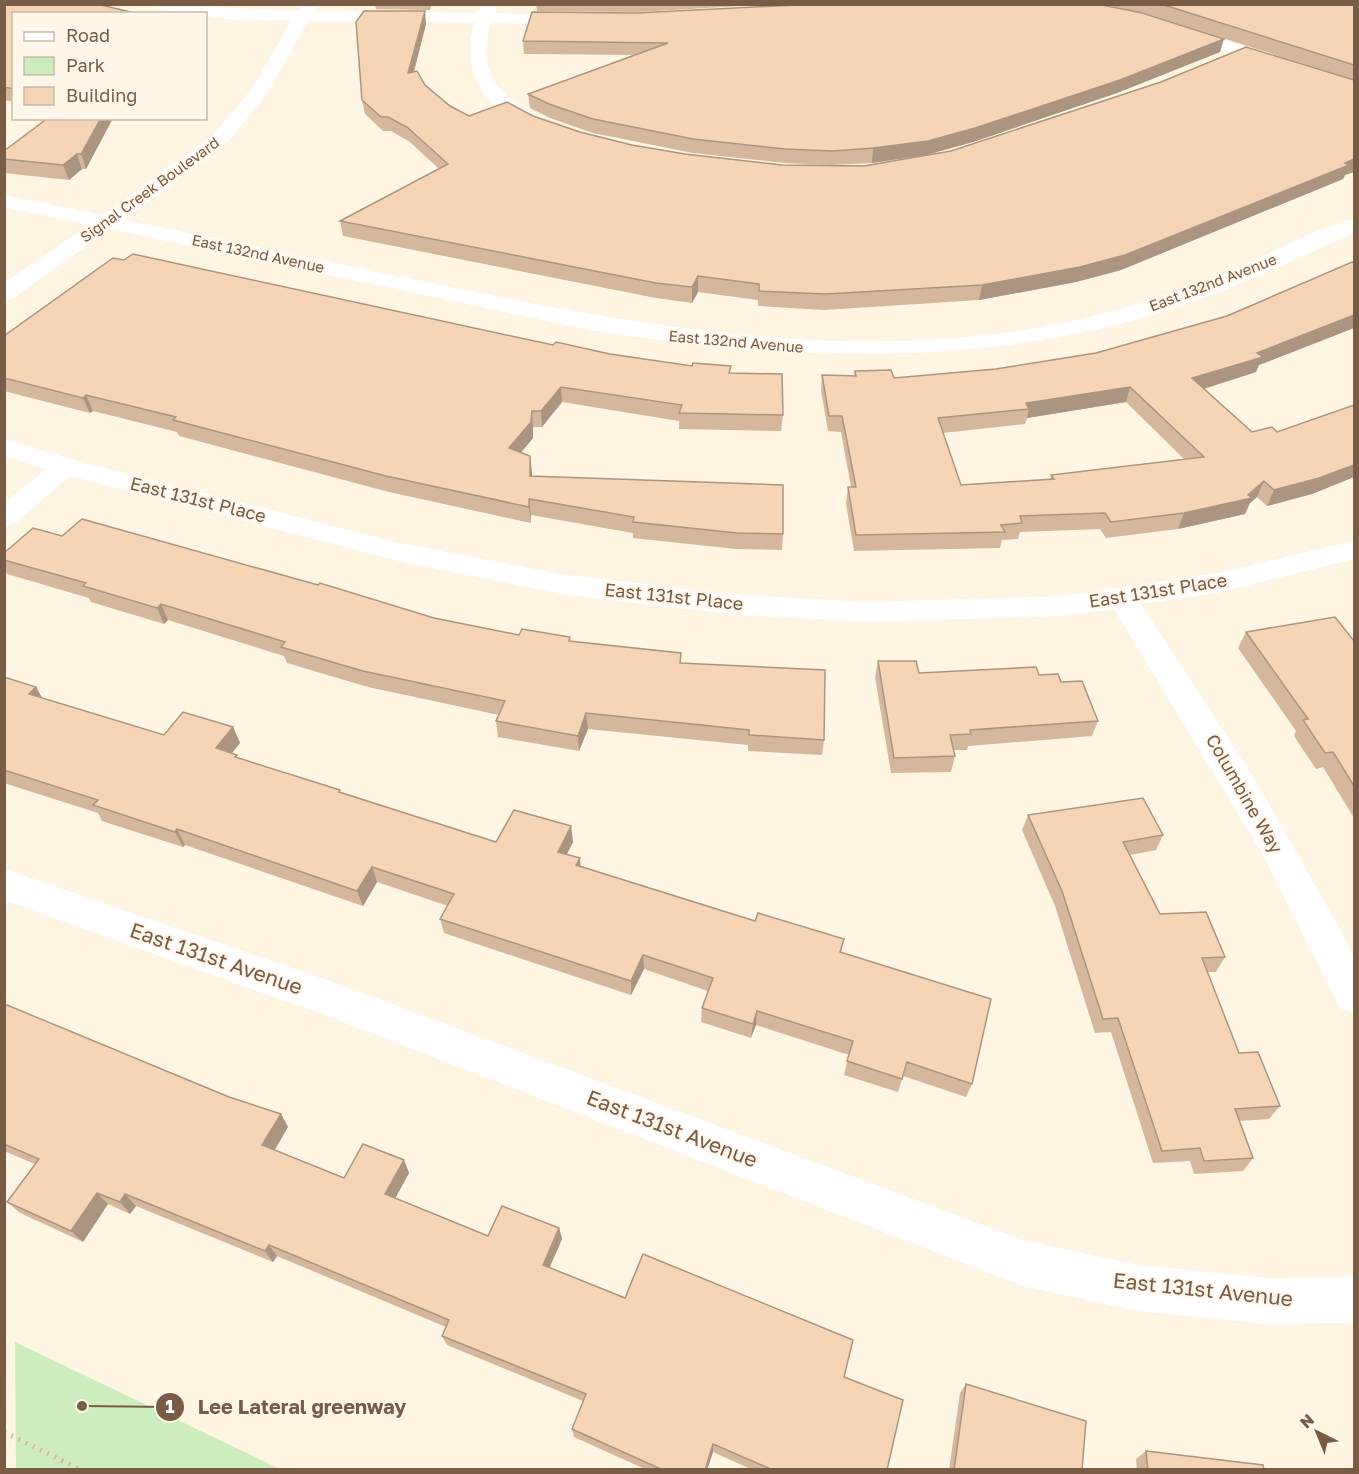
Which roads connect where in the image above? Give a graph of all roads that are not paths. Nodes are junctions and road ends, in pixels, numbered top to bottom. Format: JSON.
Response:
{"nodes":[{"id":1,"x":160,"y":4,"type":"edge"},
{"id":2,"x":307,"y":10,"type":"edge"},
{"id":3,"x":487,"y":11,"type":"edge"},
{"id":4,"x":592,"y":19,"type":"edge"},
{"id":5,"x":1166,"y":27,"type":"edge"},
{"id":6,"x":1242,"y":51,"type":"junction"},
{"id":7,"x":1217,"y":64,"type":"edge"},
{"id":8,"x":1354,"y":88,"type":"edge"},
{"id":9,"x":558,"y":132,"type":"edge"},
{"id":10,"x":4,"y":201,"type":"edge"},
{"id":11,"x":108,"y":222,"type":"junction"},
{"id":12,"x":1351,"y":229,"type":"edge"},
{"id":13,"x":4,"y":294,"type":"edge"},
{"id":14,"x":4,"y":447,"type":"edge"},
{"id":15,"x":65,"y":466,"type":"junction"},
{"id":16,"x":4,"y":518,"type":"edge"},
{"id":17,"x":1354,"y":550,"type":"edge"},
{"id":18,"x":1122,"y":598,"type":"junction"},
{"id":19,"x":4,"y":884,"type":"edge"},
{"id":20,"x":1354,"y":996,"type":"edge"},
{"id":21,"x":1354,"y":1300,"type":"edge"}],
"edges":[{"from":1,"to":2,"type":"street"},
{"from":2,"to":3,"type":"street"},
{"from":2,"to":11,"type":"street","name":"Signal Creek Boulevard"},
{"from":3,"to":4,"type":"street"},
{"from":3,"to":9,"type":"street"},
{"from":5,"to":6,"type":"street"},
{"from":6,"to":7,"type":"street"},
{"from":6,"to":8,"type":"street"},
{"from":10,"to":11,"type":"street","name":"East 132nd Avenue"},
{"from":11,"to":12,"type":"street","name":"East 132nd Avenue"},
{"from":11,"to":13,"type":"street","name":"Signal Creek Boulevard"},
{"from":14,"to":15,"type":"street","name":"East 131st Place"},
{"from":15,"to":16,"type":"street"},
{"from":15,"to":18,"type":"street","name":"East 131st Place"},
{"from":17,"to":18,"type":"street","name":"East 131st Place"},
{"from":18,"to":20,"type":"street","name":"Columbine Way"},
{"from":19,"to":21,"type":"street","name":"East 131st Avenue"}]}
